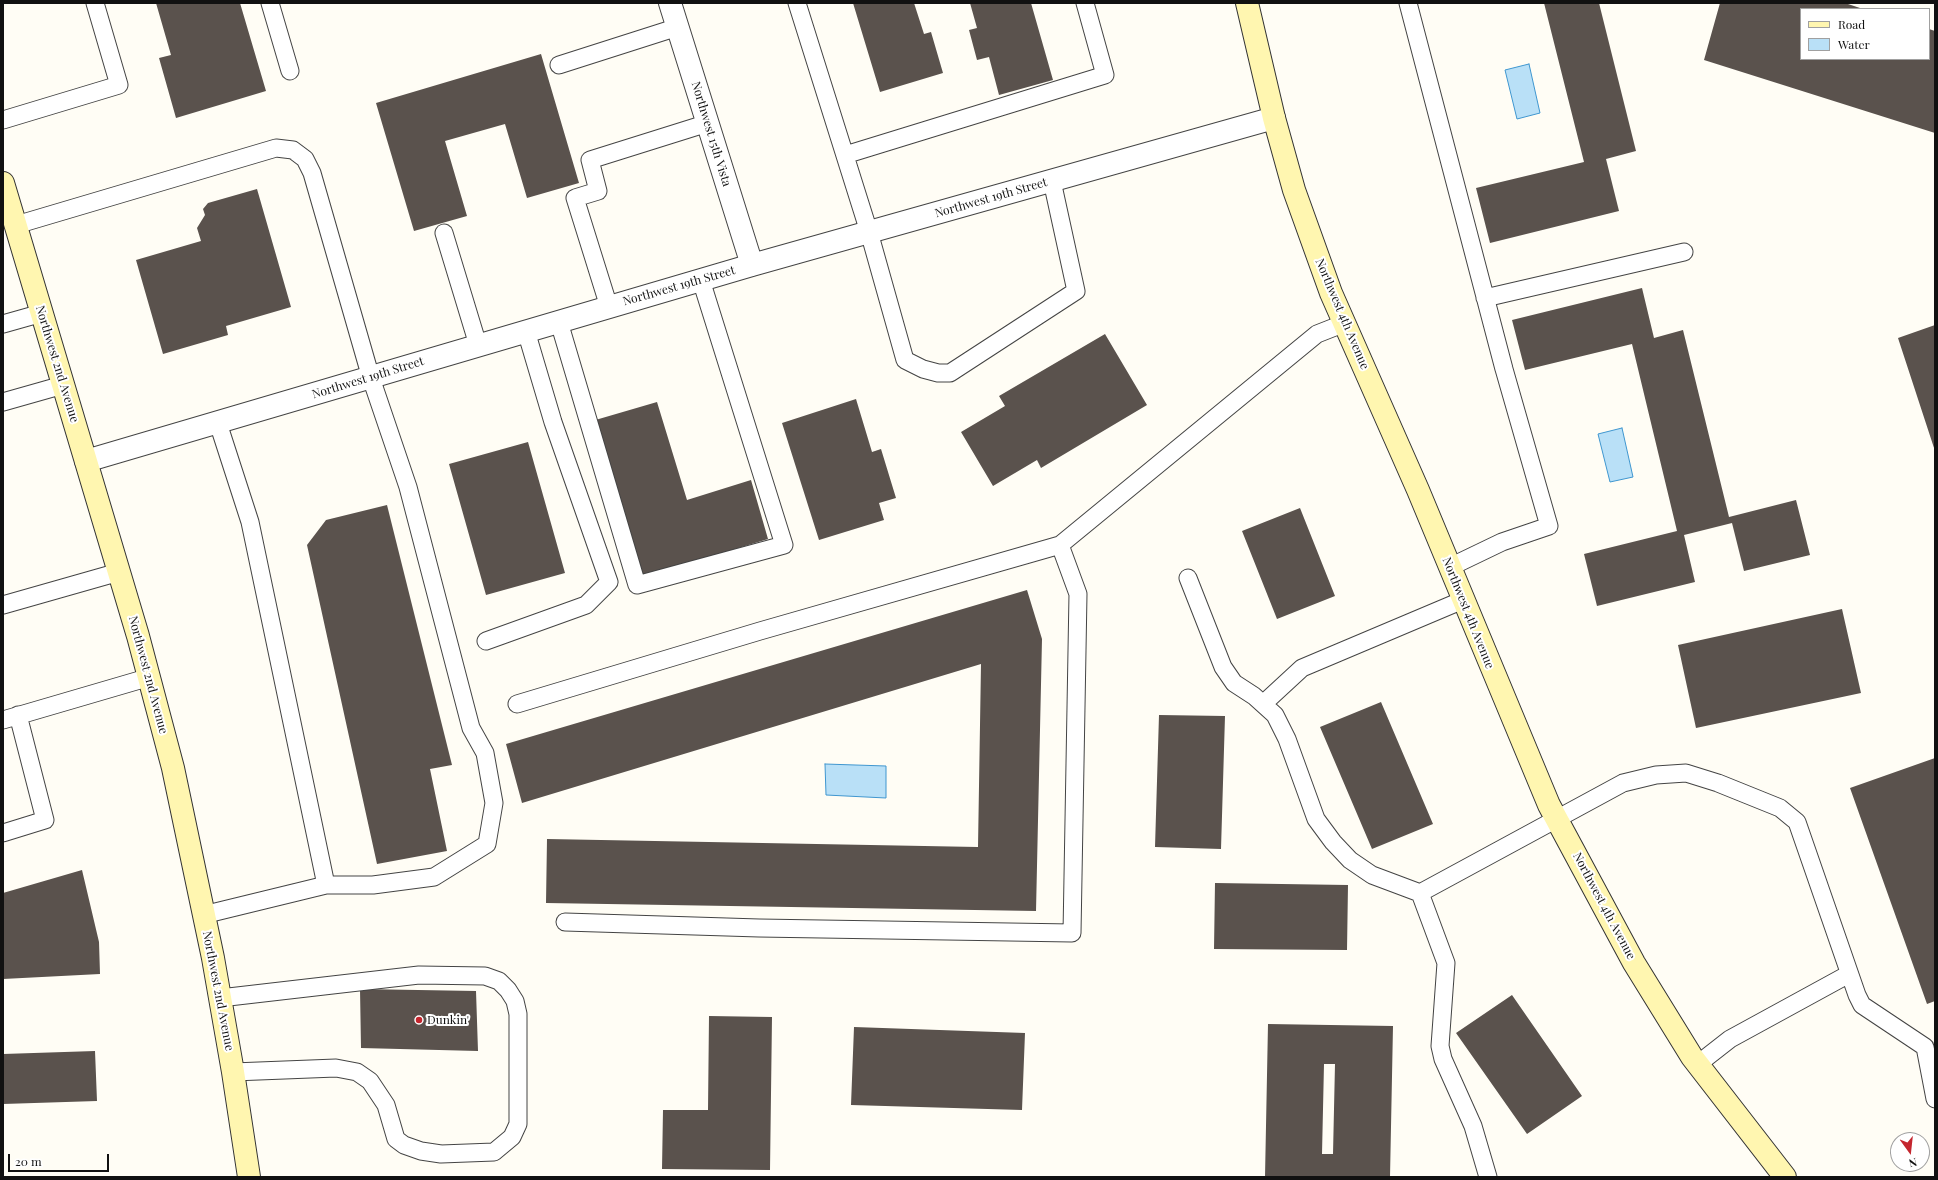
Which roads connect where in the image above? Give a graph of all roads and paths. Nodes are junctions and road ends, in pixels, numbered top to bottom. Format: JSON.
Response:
{"nodes":[{"id":1,"x":94,"y":3,"type":"edge"},
{"id":2,"x":270,"y":3,"type":"edge"},
{"id":3,"x":670,"y":3,"type":"edge"},
{"id":4,"x":797,"y":3,"type":"edge"},
{"id":5,"x":1085,"y":3,"type":"edge"},
{"id":6,"x":1247,"y":3,"type":"edge"},
{"id":7,"x":1408,"y":3,"type":"edge"},
{"id":8,"x":678,"y":27,"type":"junction"},
{"id":9,"x":559,"y":65,"type":"dead end"},
{"id":10,"x":290,"y":71,"type":"dead end"},
{"id":11,"x":1274,"y":118,"type":"junction"},
{"id":12,"x":3,"y":120,"type":"edge"},
{"id":13,"x":708,"y":124,"type":"junction"},
{"id":14,"x":845,"y":155,"type":"junction"},
{"id":15,"x":1052,"y":181,"type":"junction"},
{"id":16,"x":4,"y":189,"type":"edge"},
{"id":17,"x":16,"y":226,"type":"junction"},
{"id":18,"x":869,"y":232,"type":"junction"},
{"id":19,"x":444,"y":233,"type":"dead end"},
{"id":20,"x":1684,"y":252,"type":"dead end"},
{"id":21,"x":752,"y":265,"type":"junction"},
{"id":22,"x":701,"y":280,"type":"junction"},
{"id":23,"x":1485,"y":298,"type":"junction"},
{"id":24,"x":609,"y":307,"type":"junction"},
{"id":25,"x":42,"y":313,"type":"junction"},
{"id":26,"x":558,"y":322,"type":"junction"},
{"id":27,"x":1345,"y":323,"type":"junction"},
{"id":28,"x":3,"y":324,"type":"edge"},
{"id":29,"x":526,"y":331,"type":"junction"},
{"id":30,"x":478,"y":345,"type":"junction"},
{"id":31,"x":370,"y":378,"type":"junction"},
{"id":32,"x":63,"y":385,"type":"junction"},
{"id":33,"x":3,"y":402,"type":"edge"},
{"id":34,"x":218,"y":423,"type":"junction"},
{"id":35,"x":86,"y":461,"type":"junction"},
{"id":36,"x":1060,"y":545,"type":"junction"},
{"id":37,"x":1450,"y":567,"type":"junction"},
{"id":38,"x":119,"y":572,"type":"junction"},
{"id":39,"x":1188,"y":578,"type":"dead end"},
{"id":40,"x":1463,"y":600,"type":"junction"},
{"id":41,"x":3,"y":605,"type":"edge"},
{"id":42,"x":486,"y":641,"type":"dead end"},
{"id":43,"x":150,"y":677,"type":"junction"},
{"id":44,"x":517,"y":704,"type":"dead end"},
{"id":45,"x":1263,"y":704,"type":"junction"},
{"id":46,"x":10,"y":718,"type":"edge"},
{"id":47,"x":1557,"y":820,"type":"junction"},
{"id":48,"x":3,"y":833,"type":"edge"},
{"id":49,"x":326,"y":884,"type":"junction"},
{"id":50,"x":1420,"y":893,"type":"junction"},
{"id":51,"x":203,"y":915,"type":"junction"},
{"id":52,"x":565,"y":922,"type":"dead end"},
{"id":53,"x":1849,"y":974,"type":"junction"},
{"id":54,"x":220,"y":998,"type":"junction"},
{"id":55,"x":1698,"y":1064,"type":"junction"},
{"id":56,"x":233,"y":1072,"type":"junction"},
{"id":57,"x":1935,"y":1099,"type":"edge"},
{"id":58,"x":1770,"y":1167,"type":"edge"},
{"id":59,"x":249,"y":1177,"type":"edge"},
{"id":60,"x":1488,"y":1177,"type":"edge"},
{"id":61,"x":1785,"y":1177,"type":"edge"}],
"edges":[{"from":1,"to":12,"type":"lane"},
{"from":2,"to":10,"type":"lane"},
{"from":3,"to":8,"type":"street","name":"Northwest 15th Vista"},
{"from":4,"to":14,"type":"lane"},
{"from":5,"to":14,"type":"lane"},
{"from":6,"to":11,"type":"street","name":"Northwest 4th Avenue"},
{"from":7,"to":23,"type":"lane"},
{"from":8,"to":9,"type":"lane"},
{"from":8,"to":13,"type":"street","name":"Northwest 15th Vista"},
{"from":11,"to":15,"type":"street","name":"Northwest 19th Street"},
{"from":11,"to":27,"type":"street","name":"Northwest 4th Avenue"},
{"from":13,"to":21,"type":"street","name":"Northwest 15th Vista"},
{"from":13,"to":24,"type":"lane"},
{"from":14,"to":18,"type":"lane"},
{"from":15,"to":18,"type":"street","name":"Northwest 19th Street"},
{"from":15,"to":18,"type":"lane"},
{"from":16,"to":17,"type":"street","name":"Northwest 2nd Avenue"},
{"from":17,"to":25,"type":"street","name":"Northwest 2nd Avenue"},
{"from":17,"to":31,"type":"lane"},
{"from":18,"to":21,"type":"street","name":"Northwest 19th Street"},
{"from":19,"to":30,"type":"lane"},
{"from":20,"to":23,"type":"lane"},
{"from":21,"to":22,"type":"street","name":"Northwest 19th Street"},
{"from":22,"to":24,"type":"street","name":"Northwest 19th Street"},
{"from":22,"to":26,"type":"lane"},
{"from":23,"to":37,"type":"lane"},
{"from":24,"to":26,"type":"street","name":"Northwest 19th Street"},
{"from":25,"to":28,"type":"lane"},
{"from":25,"to":32,"type":"street","name":"Northwest 2nd Avenue"},
{"from":26,"to":29,"type":"street","name":"Northwest 19th Street"},
{"from":27,"to":36,"type":"lane"},
{"from":27,"to":37,"type":"street","name":"Northwest 4th Avenue"},
{"from":29,"to":30,"type":"street","name":"Northwest 19th Street"},
{"from":29,"to":42,"type":"lane"},
{"from":30,"to":31,"type":"street","name":"Northwest 19th Street"},
{"from":31,"to":34,"type":"street","name":"Northwest 19th Street"},
{"from":31,"to":49,"type":"lane"},
{"from":32,"to":33,"type":"lane"},
{"from":32,"to":35,"type":"street","name":"Northwest 2nd Avenue"},
{"from":34,"to":35,"type":"street","name":"Northwest 19th Street"},
{"from":34,"to":49,"type":"lane"},
{"from":35,"to":38,"type":"street","name":"Northwest 2nd Avenue"},
{"from":36,"to":44,"type":"lane"},
{"from":36,"to":52,"type":"lane"},
{"from":37,"to":40,"type":"street","name":"Northwest 4th Avenue"},
{"from":38,"to":41,"type":"lane"},
{"from":38,"to":43,"type":"street","name":"Northwest 2nd Avenue"},
{"from":39,"to":45,"type":"lane"},
{"from":40,"to":45,"type":"lane"},
{"from":40,"to":47,"type":"street","name":"Northwest 4th Avenue"},
{"from":43,"to":46,"type":"lane"},
{"from":43,"to":51,"type":"street","name":"Northwest 2nd Avenue"},
{"from":45,"to":50,"type":"lane"},
{"from":46,"to":48,"type":"lane"},
{"from":47,"to":50,"type":"lane"},
{"from":47,"to":53,"type":"lane"},
{"from":47,"to":55,"type":"street","name":"Northwest 4th Avenue"},
{"from":49,"to":51,"type":"lane"},
{"from":50,"to":60,"type":"lane"},
{"from":51,"to":54,"type":"street","name":"Northwest 2nd Avenue"},
{"from":53,"to":55,"type":"lane"},
{"from":53,"to":57,"type":"lane"},
{"from":54,"to":56,"type":"street","name":"Northwest 2nd Avenue"},
{"from":54,"to":56,"type":"lane"},
{"from":55,"to":58,"type":"street","name":"Northwest 4th Avenue"},
{"from":56,"to":59,"type":"street","name":"Northwest 2nd Avenue"},
{"from":58,"to":61,"type":"street","name":"Northwest 4th Avenue"}]}
